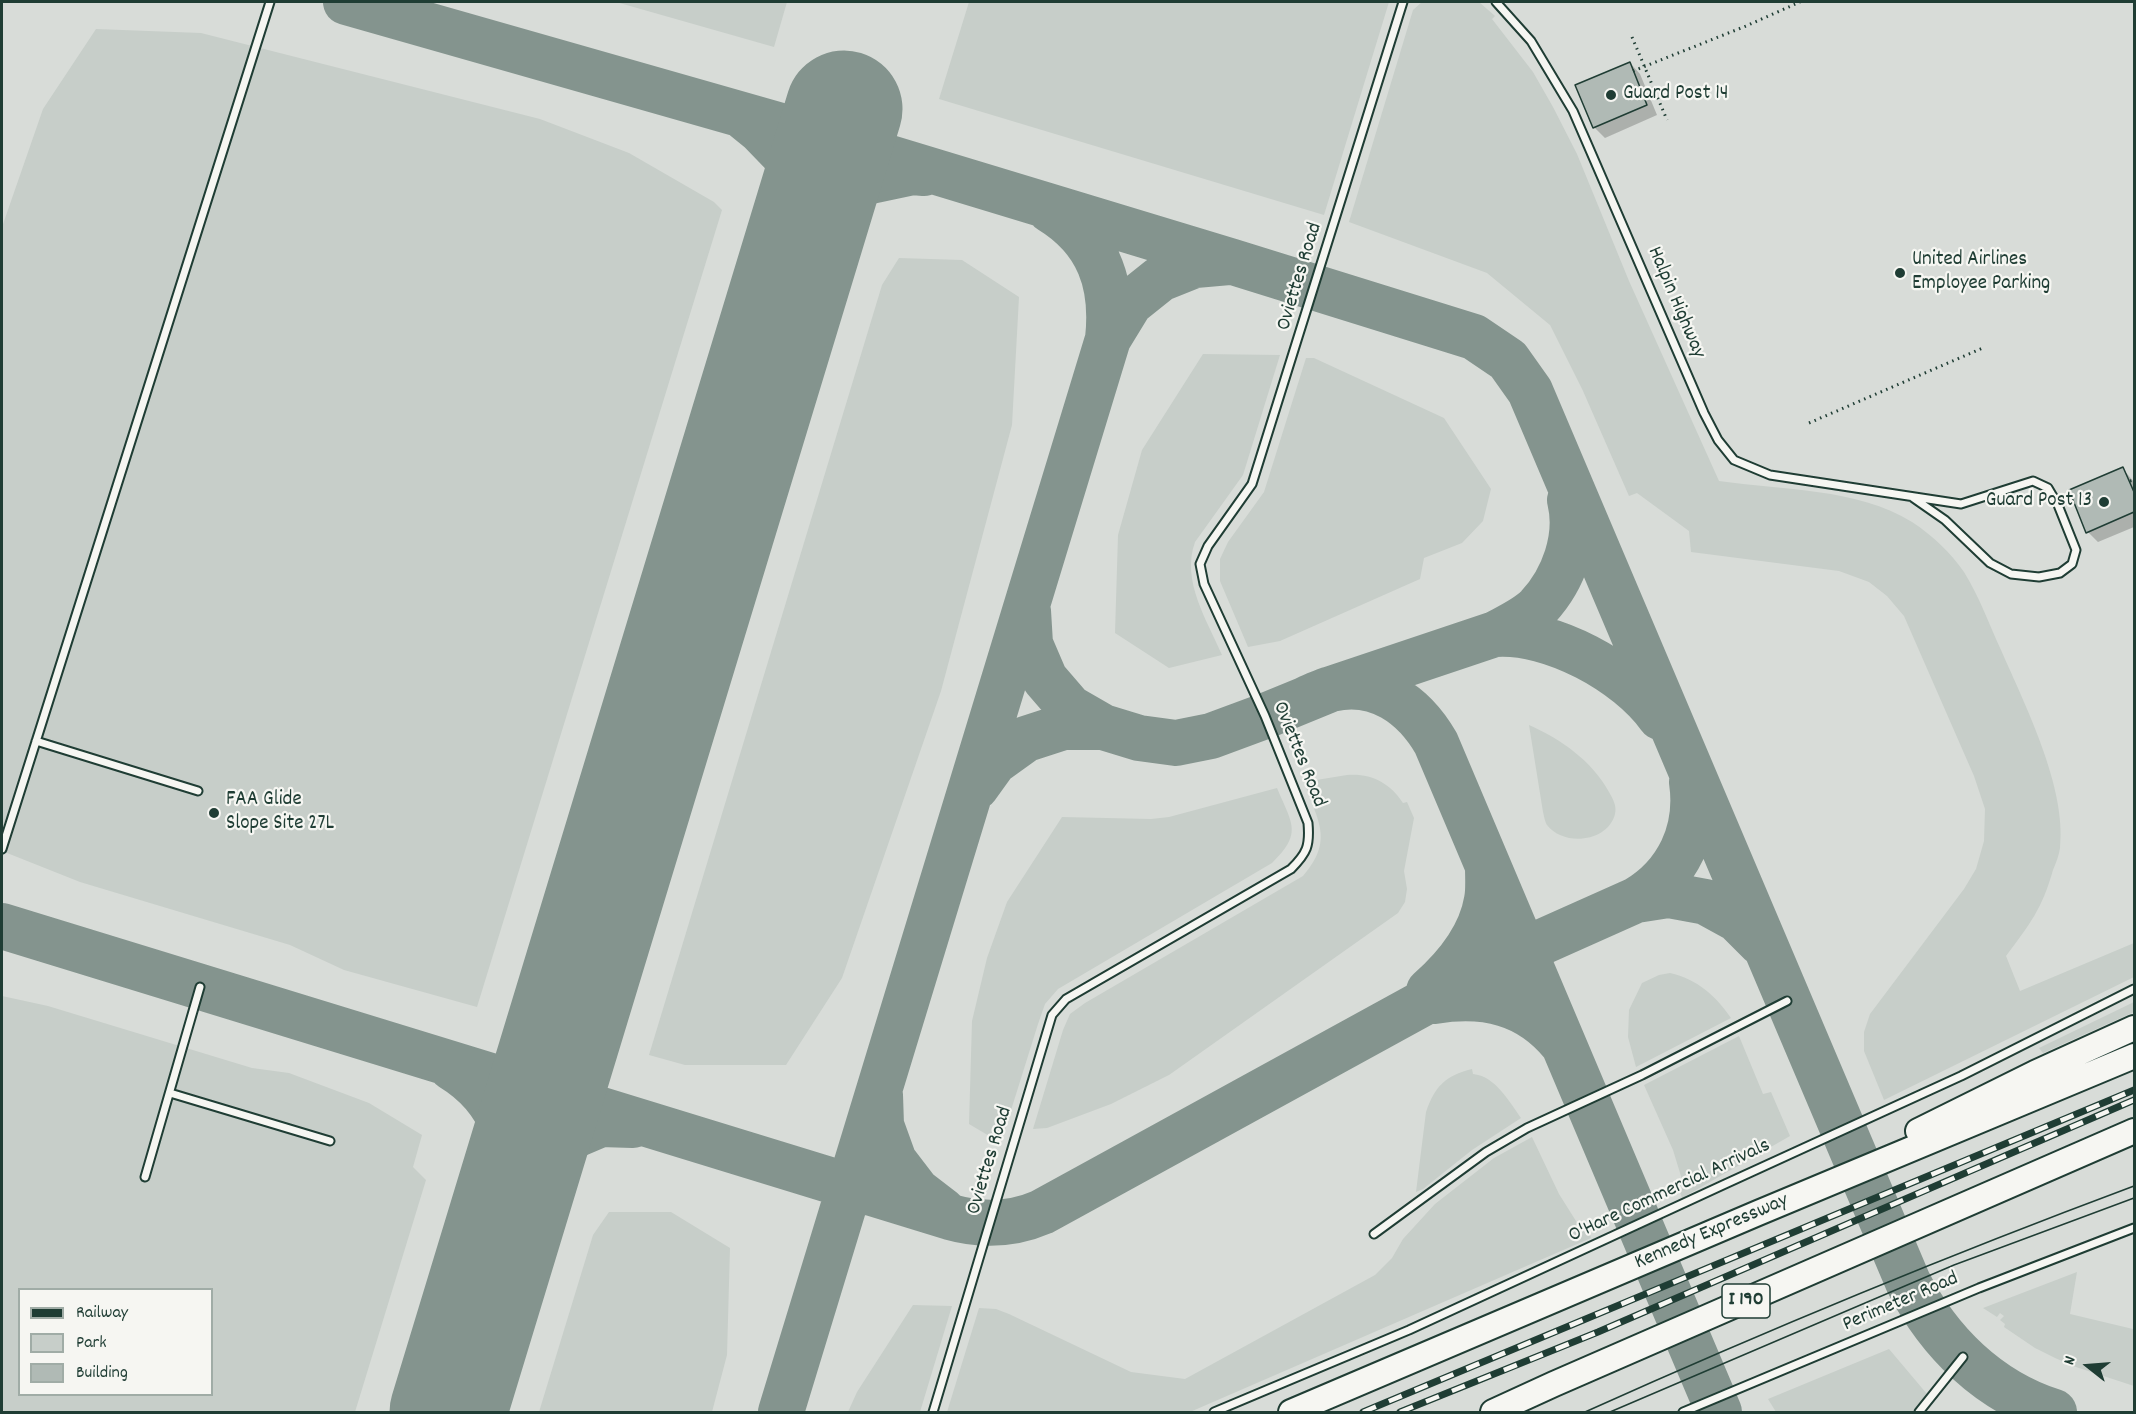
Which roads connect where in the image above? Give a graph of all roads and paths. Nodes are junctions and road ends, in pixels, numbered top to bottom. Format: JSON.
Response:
{"nodes":[{"id":1,"x":270,"y":2,"type":"edge"},
{"id":2,"x":1403,"y":2,"type":"edge"},
{"id":3,"x":1496,"y":2,"type":"edge"},
{"id":4,"x":1800,"y":2,"type":"edge"},
{"id":5,"x":1632,"y":37,"type":"dead end"},
{"id":6,"x":1644,"y":67,"type":"junction"},
{"id":7,"x":1634,"y":71,"type":"dead end"},
{"id":8,"x":1667,"y":120,"type":"dead end"},
{"id":9,"x":1985,"y":347,"type":"dead end"},
{"id":10,"x":1809,"y":423,"type":"dead end"},
{"id":11,"x":1912,"y":497,"type":"junction"},
{"id":12,"x":36,"y":741,"type":"junction"},
{"id":13,"x":198,"y":791,"type":"dead end"},
{"id":14,"x":2,"y":849,"type":"edge"},
{"id":15,"x":200,"y":987,"type":"dead end"},
{"id":16,"x":2134,"y":989,"type":"edge"},
{"id":17,"x":1787,"y":1001,"type":"dead end"},
{"id":18,"x":2134,"y":1028,"type":"edge"},
{"id":19,"x":2134,"y":1056,"type":"edge"},
{"id":20,"x":170,"y":1093,"type":"junction"},
{"id":21,"x":2134,"y":1131,"type":"edge"},
{"id":22,"x":330,"y":1141,"type":"dead end"},
{"id":23,"x":145,"y":1177,"type":"dead end"},
{"id":24,"x":1758,"y":1213,"type":"junction"},
{"id":25,"x":2134,"y":1228,"type":"edge"},
{"id":26,"x":1374,"y":1234,"type":"dead end"},
{"id":27,"x":1963,"y":1357,"type":"dead end"},
{"id":28,"x":933,"y":1413,"type":"edge"},
{"id":29,"x":1214,"y":1413,"type":"edge"},
{"id":30,"x":1291,"y":1413,"type":"edge"},
{"id":31,"x":1493,"y":1413,"type":"edge"},
{"id":32,"x":1683,"y":1413,"type":"edge"},
{"id":33,"x":1919,"y":1413,"type":"edge"}],
"edges":[{"from":1,"to":12,"type":"lane"},
{"from":2,"to":28,"type":"lane","name":"Oviettes Road"},
{"from":3,"to":11,"type":"lane","name":"Halpin Highway"},
{"from":4,"to":6,"type":"path"},
{"from":5,"to":6,"type":"path"},
{"from":6,"to":7,"type":"path"},
{"from":6,"to":8,"type":"path"},
{"from":9,"to":10,"type":"path"},
{"from":11,"to":11,"type":"lane","name":"Halpin Highway"},
{"from":12,"to":13,"type":"lane"},
{"from":12,"to":14,"type":"lane"},
{"from":15,"to":20,"type":"lane"},
{"from":16,"to":29,"type":"lane","name":"O'Hare Commercial Arrivals"},
{"from":17,"to":26,"type":"lane"},
{"from":18,"to":24,"type":"highway"},
{"from":19,"to":24,"type":"highway","name":"Kennedy Expressway"},
{"from":20,"to":22,"type":"lane"},
{"from":20,"to":23,"type":"lane"},
{"from":21,"to":31,"type":"highway","number":"I 190"},
{"from":24,"to":30,"type":"highway","name":"Kennedy Expressway"},
{"from":25,"to":32,"type":"lane","name":"Perimeter Road"},
{"from":27,"to":33,"type":"lane"}]}
